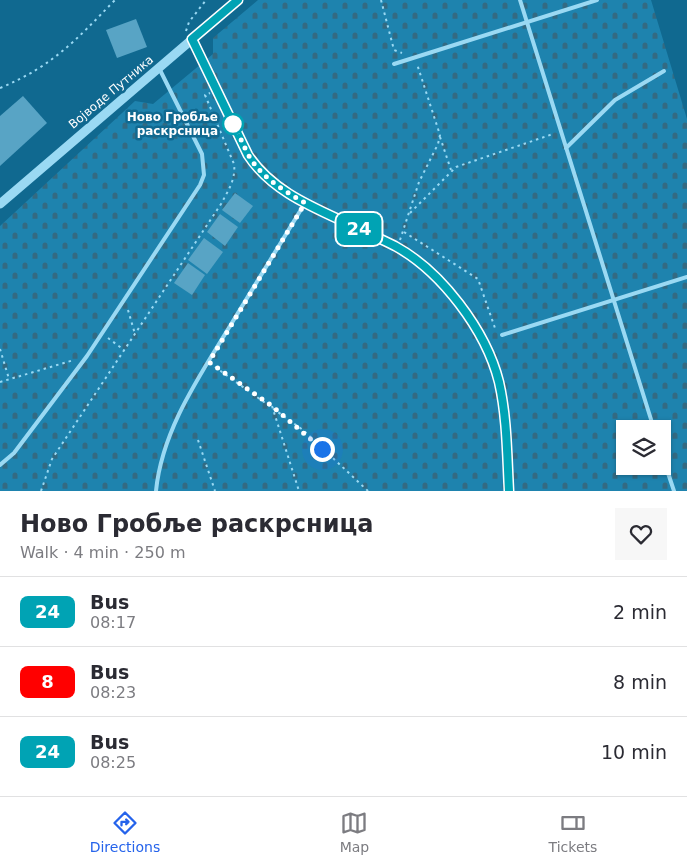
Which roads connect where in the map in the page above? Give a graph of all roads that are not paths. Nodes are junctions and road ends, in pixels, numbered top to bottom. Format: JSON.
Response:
{"nodes":[{"id":1,"x":238,"y":0,"type":"edge"},
{"id":2,"x":520,"y":0,"type":"edge"},
{"id":3,"x":597,"y":0,"type":"edge"},
{"id":4,"x":527,"y":22,"type":"junction"},
{"id":5,"x":192,"y":39,"type":"junction"},
{"id":6,"x":394,"y":64,"type":"dead end"},
{"id":7,"x":159,"y":68,"type":"junction"},
{"id":8,"x":664,"y":71,"type":"dead end"},
{"id":9,"x":566,"y":148,"type":"junction"},
{"id":10,"x":305,"y":203,"type":"junction"},
{"id":11,"x":0,"y":204,"type":"edge"},
{"id":12,"x":687,"y":277,"type":"edge"},
{"id":13,"x":614,"y":300,"type":"junction"},
{"id":14,"x":502,"y":335,"type":"road end"},
{"id":15,"x":651,"y":420,"type":"edge"},
{"id":16,"x":0,"y":464,"type":"edge"},
{"id":17,"x":669,"y":475,"type":"edge"},
{"id":18,"x":156,"y":491,"type":"edge"},
{"id":19,"x":509,"y":491,"type":"edge"},
{"id":20,"x":674,"y":491,"type":"edge"}],
"edges":[{"from":1,"to":5,"type":"street","name":"Војводе Путника"},
{"from":2,"to":4,"type":"lane"},
{"from":3,"to":4,"type":"lane"},
{"from":4,"to":6,"type":"lane"},
{"from":4,"to":9,"type":"lane"},
{"from":5,"to":7,"type":"street","name":"Војводе Путника"},
{"from":5,"to":10,"type":"street"},
{"from":7,"to":11,"type":"street","name":"Војводе Путника"},
{"from":7,"to":16,"type":"lane"},
{"from":8,"to":9,"type":"lane"},
{"from":9,"to":13,"type":"lane"},
{"from":10,"to":18,"type":"lane"},
{"from":10,"to":19,"type":"street"},
{"from":12,"to":13,"type":"lane"},
{"from":13,"to":14,"type":"lane"},
{"from":13,"to":15,"type":"lane"},
{"from":17,"to":20,"type":"lane"}]}
